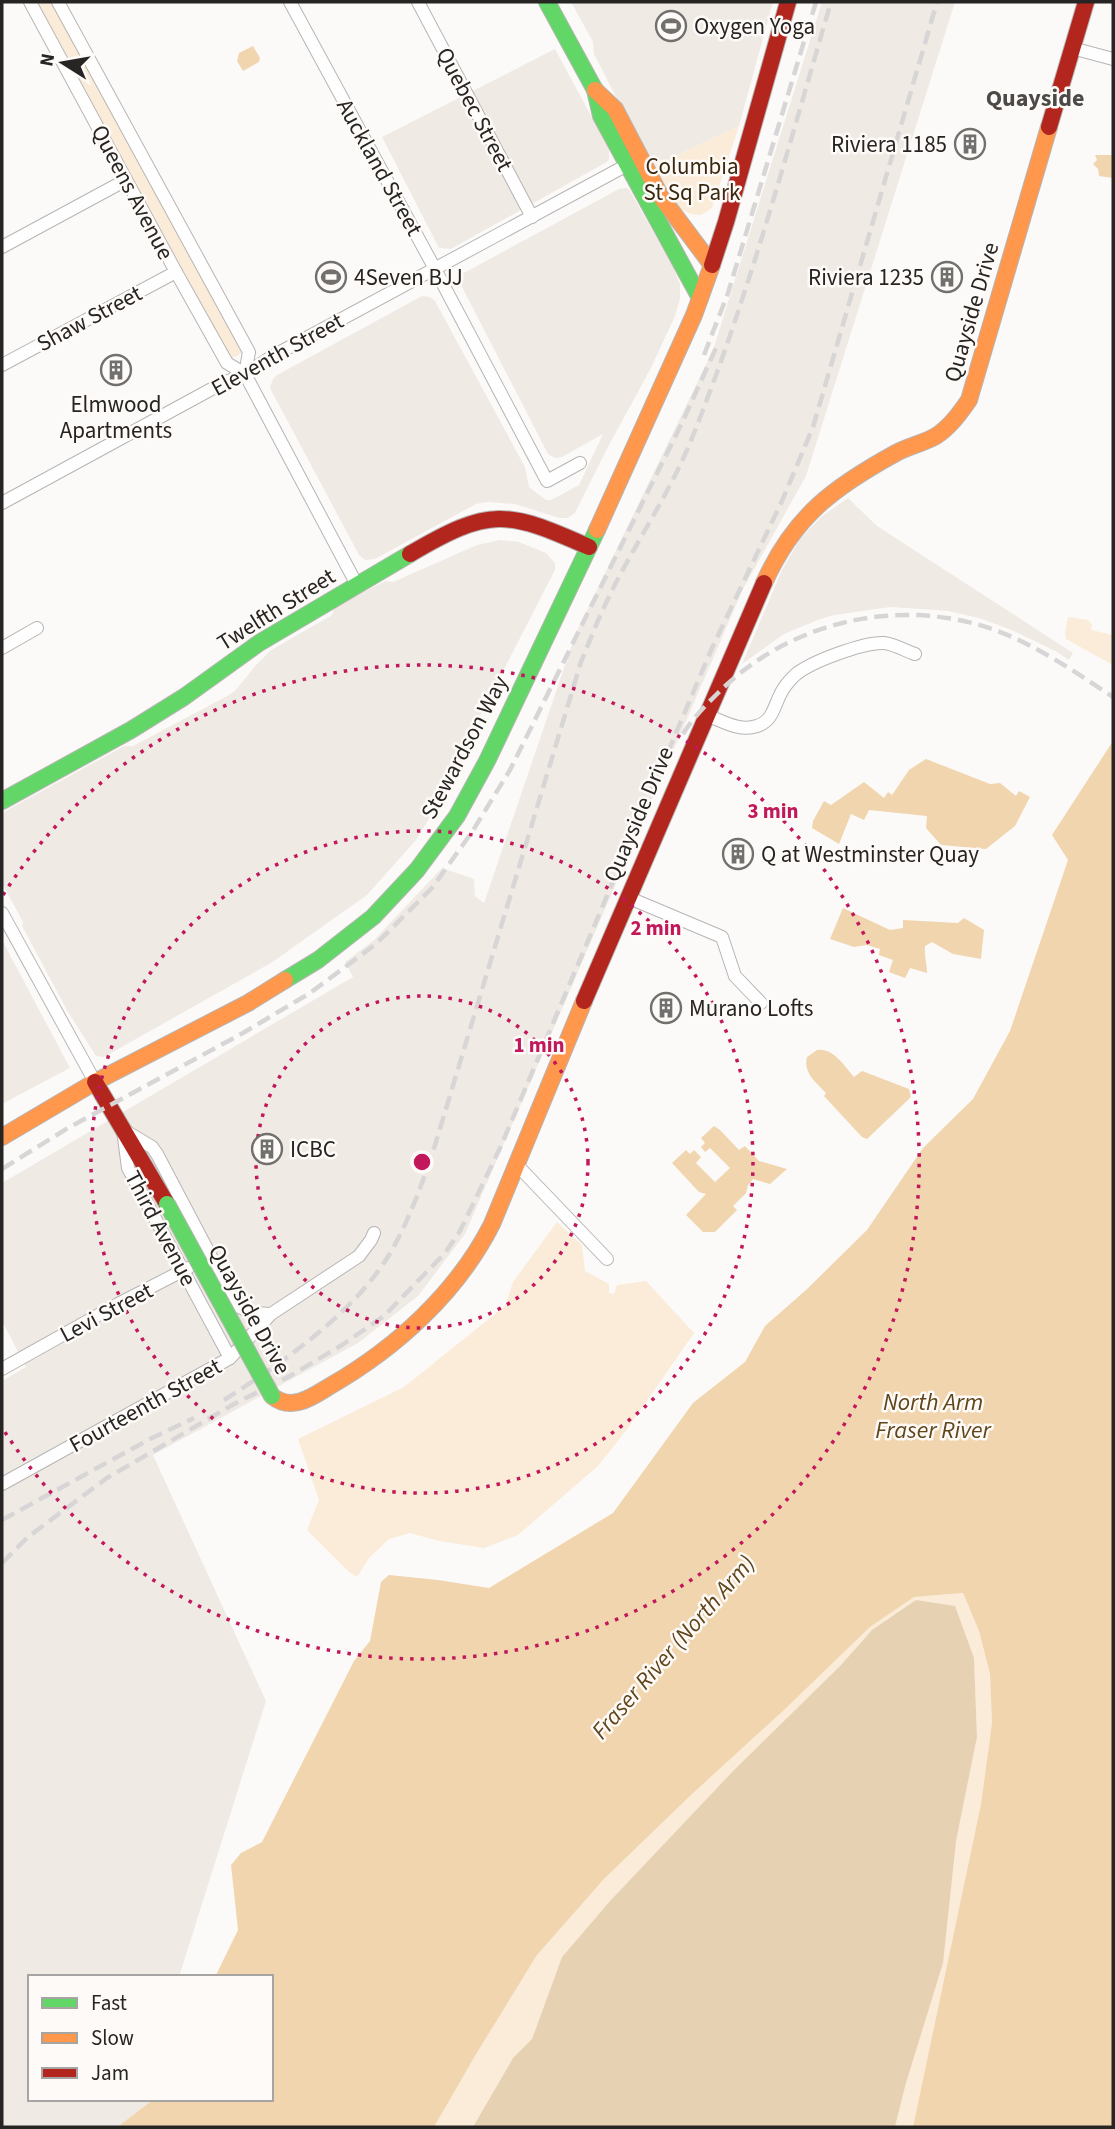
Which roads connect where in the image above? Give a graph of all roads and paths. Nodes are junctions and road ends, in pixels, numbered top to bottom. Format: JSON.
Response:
{"nodes":[{"id":1,"x":30,"y":2,"type":"edge"},
{"id":2,"x":58,"y":2,"type":"edge"},
{"id":3,"x":290,"y":2,"type":"edge"},
{"id":4,"x":418,"y":2,"type":"edge"},
{"id":5,"x":547,"y":2,"type":"edge"},
{"id":6,"x":788,"y":2,"type":"edge"},
{"id":7,"x":1086,"y":2,"type":"edge"},
{"id":8,"x":1072,"y":48,"type":"junction"},
{"id":9,"x":1113,"y":60,"type":"edge"},
{"id":10,"x":595,"y":90,"type":"junction"},
{"id":11,"x":627,"y":165,"type":"junction"},
{"id":12,"x":126,"y":180,"type":"junction"},
{"id":13,"x":531,"y":217,"type":"junction"},
{"id":14,"x":2,"y":247,"type":"edge"},
{"id":15,"x":712,"y":265,"type":"junction"},
{"id":16,"x":435,"y":269,"type":"junction"},
{"id":17,"x":176,"y":272,"type":"junction"},
{"id":18,"x":700,"y":298,"type":"junction"},
{"id":19,"x":2,"y":365,"type":"edge"},
{"id":20,"x":246,"y":374,"type":"junction"},
{"id":21,"x":580,"y":463,"type":"dead end"},
{"id":22,"x":2,"y":503,"type":"edge"},
{"id":23,"x":589,"y":547,"type":"junction"},
{"id":24,"x":357,"y":585,"type":"junction"},
{"id":25,"x":37,"y":628,"type":"dead end"},
{"id":26,"x":2,"y":648,"type":"edge"},
{"id":27,"x":915,"y":654,"type":"dead end"},
{"id":28,"x":706,"y":715,"type":"junction"},
{"id":29,"x":2,"y":801,"type":"edge"},
{"id":30,"x":627,"y":897,"type":"junction"},
{"id":31,"x":2,"y":913,"type":"edge"},
{"id":32,"x":761,"y":1003,"type":"dead end"},
{"id":33,"x":95,"y":1082,"type":"junction"},
{"id":34,"x":123,"y":1130,"type":"junction"},
{"id":35,"x":2,"y":1137,"type":"edge"},
{"id":36,"x":516,"y":1164,"type":"junction"},
{"id":37,"x":374,"y":1233,"type":"dead end"},
{"id":38,"x":210,"y":1256,"type":"junction"},
{"id":39,"x":607,"y":1259,"type":"dead end"},
{"id":40,"x":184,"y":1270,"type":"junction"},
{"id":41,"x":271,"y":1314,"type":"junction"},
{"id":42,"x":230,"y":1358,"type":"junction"},
{"id":43,"x":2,"y":1369,"type":"edge"},
{"id":44,"x":2,"y":1484,"type":"edge"}],
"edges":[{"from":1,"to":12,"type":"street","name":"Queens Avenue"},
{"from":2,"to":20,"type":"street","name":"Queens Avenue"},
{"from":3,"to":16,"type":"street","name":"Auckland Street"},
{"from":4,"to":13,"type":"street","name":"Quebec Street"},
{"from":5,"to":10,"type":"street"},
{"from":6,"to":15,"type":"street","name":"Stewardson Way"},
{"from":7,"to":8,"type":"street","name":"Quayside Drive"},
{"from":8,"to":9,"type":"street"},
{"from":8,"to":28,"type":"street","name":"Quayside Drive"},
{"from":10,"to":11,"type":"street"},
{"from":10,"to":15,"type":"street"},
{"from":11,"to":13,"type":"street","name":"Eleventh Street"},
{"from":11,"to":18,"type":"street"},
{"from":12,"to":14,"type":"street"},
{"from":12,"to":17,"type":"street","name":"Queens Avenue"},
{"from":13,"to":16,"type":"street","name":"Eleventh Street"},
{"from":15,"to":18,"type":"street","name":"Stewardson Way"},
{"from":16,"to":20,"type":"street","name":"Eleventh Street"},
{"from":16,"to":21,"type":"street","name":"Auckland Street"},
{"from":17,"to":19,"type":"street","name":"Shaw Street"},
{"from":17,"to":20,"type":"street","name":"Queens Avenue"},
{"from":18,"to":23,"type":"street","name":"Stewardson Way"},
{"from":20,"to":22,"type":"street","name":"Eleventh Street"},
{"from":20,"to":24,"type":"street","name":"Queens Avenue"},
{"from":23,"to":24,"type":"street","name":"Twelfth Street"},
{"from":23,"to":33,"type":"street","name":"Stewardson Way"},
{"from":24,"to":29,"type":"street","name":"Twelfth Street"},
{"from":25,"to":26,"type":"street"},
{"from":27,"to":28,"type":"street"},
{"from":28,"to":30,"type":"street","name":"Quayside Drive"},
{"from":30,"to":32,"type":"street"},
{"from":30,"to":36,"type":"street","name":"Quayside Drive"},
{"from":31,"to":33,"type":"street"},
{"from":33,"to":34,"type":"street","name":"Quayside Drive"},
{"from":33,"to":35,"type":"street","name":"Stewardson Way"},
{"from":34,"to":36,"type":"street","name":"Quayside Drive","bridge":true},
{"from":34,"to":38,"type":"street","name":"Third Avenue"},
{"from":34,"to":40,"type":"street","name":"Third Avenue"},
{"from":36,"to":39,"type":"street"},
{"from":37,"to":41,"type":"street","name":"Fourteenth Street"},
{"from":38,"to":40,"type":"street","name":"Levi Street"},
{"from":38,"to":41,"type":"street","name":"Third Avenue"},
{"from":40,"to":42,"type":"street","name":"Third Avenue"},
{"from":40,"to":43,"type":"street","name":"Levi Street"},
{"from":41,"to":42,"type":"street","name":"Fourteenth Street"},
{"from":42,"to":44,"type":"street","name":"Fourteenth Street"}]}
